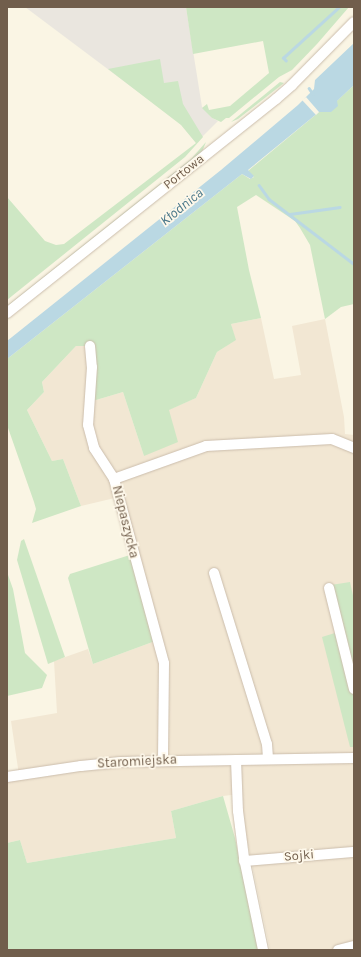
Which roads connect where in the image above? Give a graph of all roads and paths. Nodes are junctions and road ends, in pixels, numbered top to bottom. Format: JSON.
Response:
{"nodes":[{"id":1,"x":354,"y":22,"type":"edge"},
{"id":2,"x":7,"y":313,"type":"edge"},
{"id":3,"x":90,"y":346,"type":"dead end"},
{"id":4,"x":354,"y":448,"type":"edge"},
{"id":5,"x":114,"y":479,"type":"junction"},
{"id":6,"x":214,"y":573,"type":"dead end"},
{"id":7,"x":330,"y":588,"type":"dead end"},
{"id":8,"x":354,"y":689,"type":"edge"},
{"id":9,"x":354,"y":758,"type":"edge"},
{"id":10,"x":268,"y":759,"type":"junction"},
{"id":11,"x":163,"y":760,"type":"junction"},
{"id":12,"x":236,"y":760,"type":"junction"},
{"id":13,"x":7,"y":777,"type":"edge"},
{"id":14,"x":354,"y":852,"type":"edge"},
{"id":15,"x":244,"y":861,"type":"junction"},
{"id":16,"x":354,"y":946,"type":"edge"},
{"id":17,"x":264,"y":950,"type":"edge"},
{"id":18,"x":338,"y":950,"type":"edge"}],
"edges":[{"from":1,"to":2,"type":"street","name":"Portowa"},
{"from":3,"to":5,"type":"street"},
{"from":4,"to":5,"type":"street","name":"Niepaszycka"},
{"from":5,"to":11,"type":"street","name":"Niepaszycka"},
{"from":6,"to":10,"type":"street"},
{"from":7,"to":8,"type":"street"},
{"from":9,"to":10,"type":"street","name":"Staromiejska"},
{"from":10,"to":12,"type":"street","name":"Staromiejska"},
{"from":11,"to":12,"type":"street","name":"Staromiejska"},
{"from":11,"to":13,"type":"street","name":"Staromiejska"},
{"from":12,"to":15,"type":"street"},
{"from":14,"to":15,"type":"street","name":"Sojki"},
{"from":15,"to":17,"type":"street"},
{"from":16,"to":18,"type":"street"}]}
